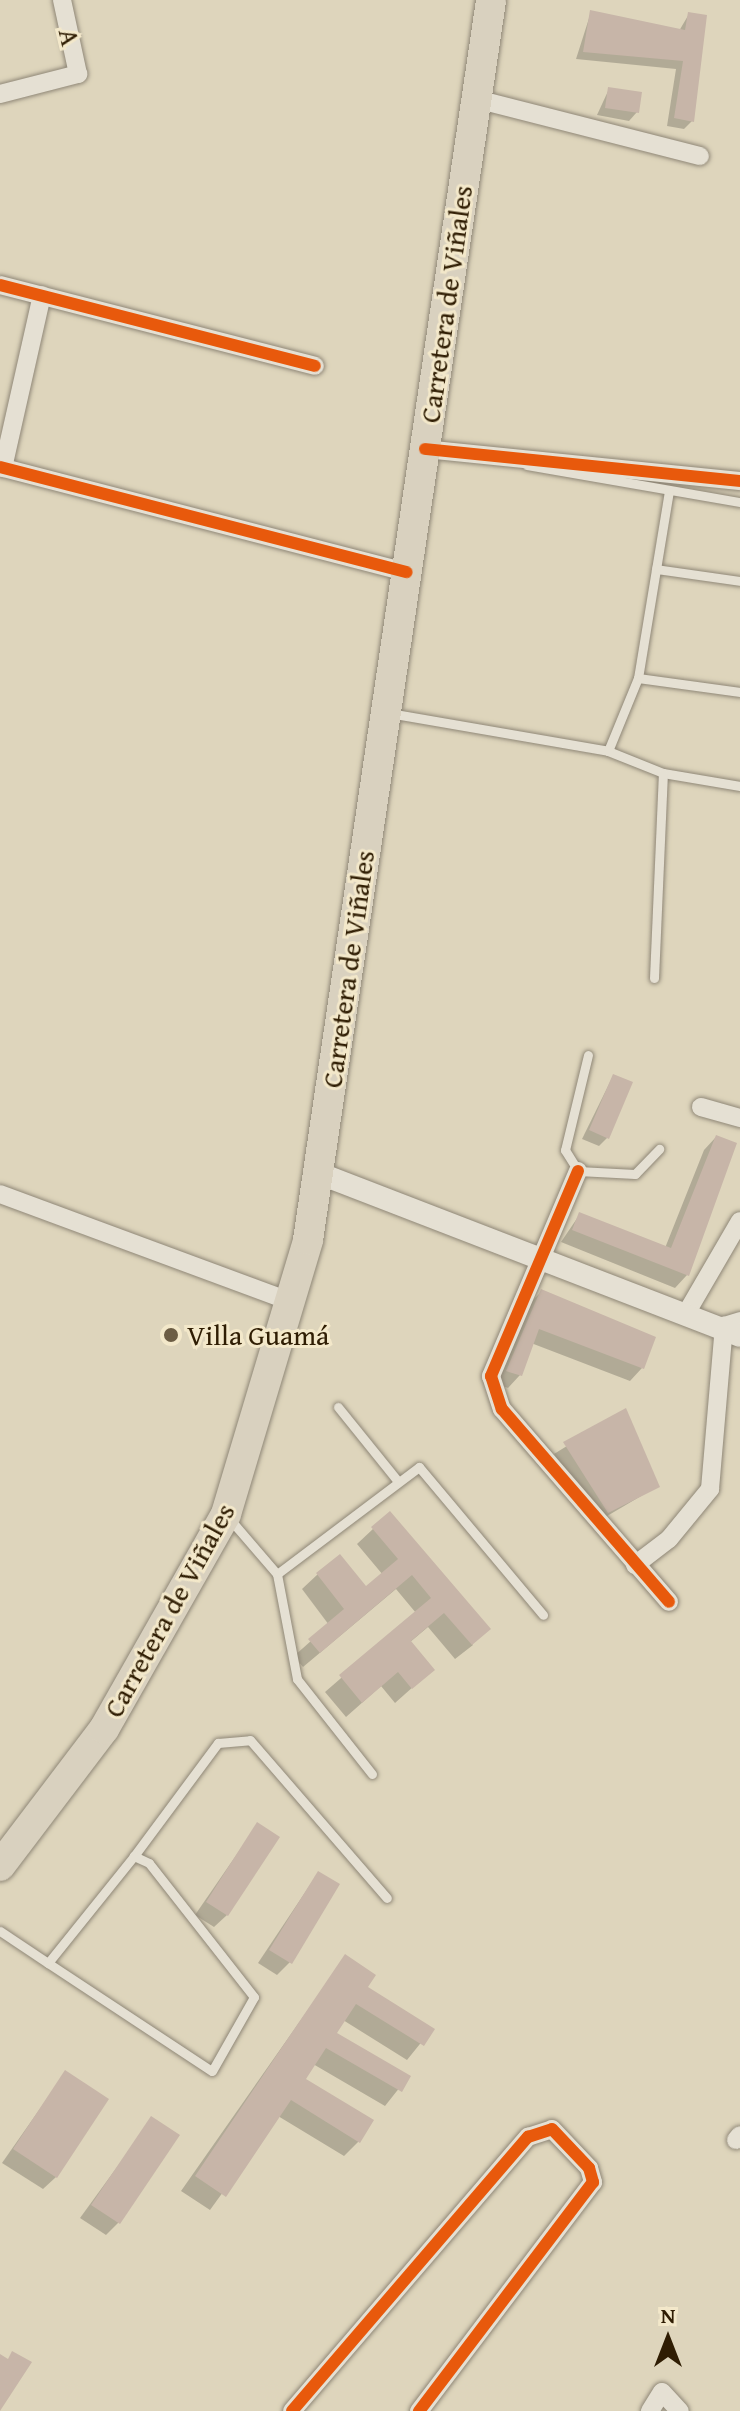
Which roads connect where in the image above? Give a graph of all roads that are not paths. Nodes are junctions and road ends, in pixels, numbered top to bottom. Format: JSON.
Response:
{"nodes":[{"id":1,"x":62,"y":0,"type":"edge"},
{"id":2,"x":491,"y":0,"type":"edge"},
{"id":3,"x":0,"y":94,"type":"edge"},
{"id":4,"x":476,"y":99,"type":"junction"},
{"id":5,"x":700,"y":156,"type":"dead end"},
{"id":6,"x":0,"y":285,"type":"edge"},
{"id":7,"x":42,"y":295,"type":"junction"},
{"id":8,"x":315,"y":366,"type":"dead end"},
{"id":9,"x":425,"y":449,"type":"junction"},
{"id":10,"x":511,"y":457,"type":"junction"},
{"id":11,"x":2,"y":467,"type":"edge"},
{"id":12,"x":740,"y":481,"type":"edge"},
{"id":13,"x":669,"y":491,"type":"junction"},
{"id":14,"x":740,"y":502,"type":"edge"},
{"id":15,"x":656,"y":569,"type":"junction"},
{"id":16,"x":407,"y":572,"type":"junction"},
{"id":17,"x":740,"y":581,"type":"edge"},
{"id":18,"x":638,"y":678,"type":"junction"},
{"id":19,"x":740,"y":692,"type":"edge"},
{"id":20,"x":386,"y":713,"type":"junction"},
{"id":21,"x":608,"y":751,"type":"junction"},
{"id":22,"x":663,"y":773,"type":"junction"},
{"id":23,"x":740,"y":786,"type":"edge"},
{"id":24,"x":654,"y":978,"type":"dead end"},
{"id":25,"x":588,"y":1055,"type":"dead end"},
{"id":26,"x":701,"y":1107,"type":"dead end"},
{"id":27,"x":740,"y":1118,"type":"edge"},
{"id":28,"x":659,"y":1149,"type":"dead end"},
{"id":29,"x":578,"y":1171,"type":"junction"},
{"id":30,"x":318,"y":1173,"type":"junction"},
{"id":31,"x":0,"y":1194,"type":"edge"},
{"id":32,"x":740,"y":1221,"type":"edge"},
{"id":33,"x":537,"y":1256,"type":"junction"},
{"id":34,"x":290,"y":1301,"type":"junction"},
{"id":35,"x":687,"y":1312,"type":"junction"},
{"id":36,"x":735,"y":1328,"type":"edge"},
{"id":37,"x":338,"y":1407,"type":"dead end"},
{"id":38,"x":396,"y":1479,"type":"junction"},
{"id":39,"x":226,"y":1514,"type":"junction"},
{"id":40,"x":635,"y":1565,"type":"junction"},
{"id":41,"x":277,"y":1574,"type":"junction"},
{"id":42,"x":669,"y":1602,"type":"dead end"},
{"id":43,"x":543,"y":1615,"type":"dead end"},
{"id":44,"x":372,"y":1774,"type":"dead end"},
{"id":45,"x":134,"y":1856,"type":"junction"},
{"id":46,"x":0,"y":1866,"type":"edge"},
{"id":47,"x":387,"y":1898,"type":"dead end"},
{"id":48,"x":0,"y":1931,"type":"edge"},
{"id":49,"x":48,"y":1963,"type":"junction"},
{"id":50,"x":292,"y":2411,"type":"edge"},
{"id":51,"x":419,"y":2411,"type":"edge"},
{"id":52,"x":650,"y":2411,"type":"edge"},
{"id":53,"x":680,"y":2411,"type":"edge"}],
"edges":[{"from":1,"to":3,"type":"street","name":"A"},
{"from":2,"to":4,"type":"main road","name":"Carretera de Viñales"},
{"from":4,"to":5,"type":"street"},
{"from":4,"to":9,"type":"main road","name":"Carretera de Viñales"},
{"from":6,"to":7,"type":"street"},
{"from":7,"to":8,"type":"street"},
{"from":7,"to":11,"type":"street"},
{"from":9,"to":10,"type":"street"},
{"from":9,"to":16,"type":"main road","name":"Carretera de Viñales"},
{"from":10,"to":12,"type":"street"},
{"from":10,"to":13,"type":"lane"},
{"from":11,"to":16,"type":"street"},
{"from":13,"to":14,"type":"lane"},
{"from":13,"to":15,"type":"lane"},
{"from":15,"to":17,"type":"lane"},
{"from":15,"to":18,"type":"lane"},
{"from":16,"to":20,"type":"main road","name":"Carretera de Viñales"},
{"from":18,"to":19,"type":"lane"},
{"from":18,"to":21,"type":"lane"},
{"from":20,"to":21,"type":"lane"},
{"from":20,"to":30,"type":"main road","name":"Carretera de Viñales"},
{"from":21,"to":22,"type":"lane"},
{"from":22,"to":23,"type":"lane"},
{"from":22,"to":24,"type":"lane"},
{"from":25,"to":29,"type":"lane"},
{"from":26,"to":27,"type":"street"},
{"from":28,"to":29,"type":"lane"},
{"from":29,"to":33,"type":"street"},
{"from":30,"to":33,"type":"street"},
{"from":30,"to":34,"type":"main road","name":"Carretera de Viñales"},
{"from":31,"to":34,"type":"street"},
{"from":32,"to":35,"type":"street"},
{"from":33,"to":35,"type":"street"},
{"from":33,"to":40,"type":"street"},
{"from":34,"to":39,"type":"main road","name":"Carretera de Viñales"},
{"from":35,"to":36,"type":"street"},
{"from":36,"to":40,"type":"street"},
{"from":37,"to":38,"type":"lane"},
{"from":38,"to":41,"type":"lane"},
{"from":38,"to":43,"type":"lane"},
{"from":39,"to":41,"type":"lane"},
{"from":39,"to":46,"type":"main road","name":"Carretera de Viñales"},
{"from":40,"to":42,"type":"street"},
{"from":41,"to":44,"type":"lane"},
{"from":45,"to":47,"type":"lane"},
{"from":45,"to":49,"type":"lane"},
{"from":45,"to":49,"type":"lane"},
{"from":48,"to":49,"type":"lane"},
{"from":50,"to":51,"type":"street"},
{"from":52,"to":53,"type":"street"}]}
